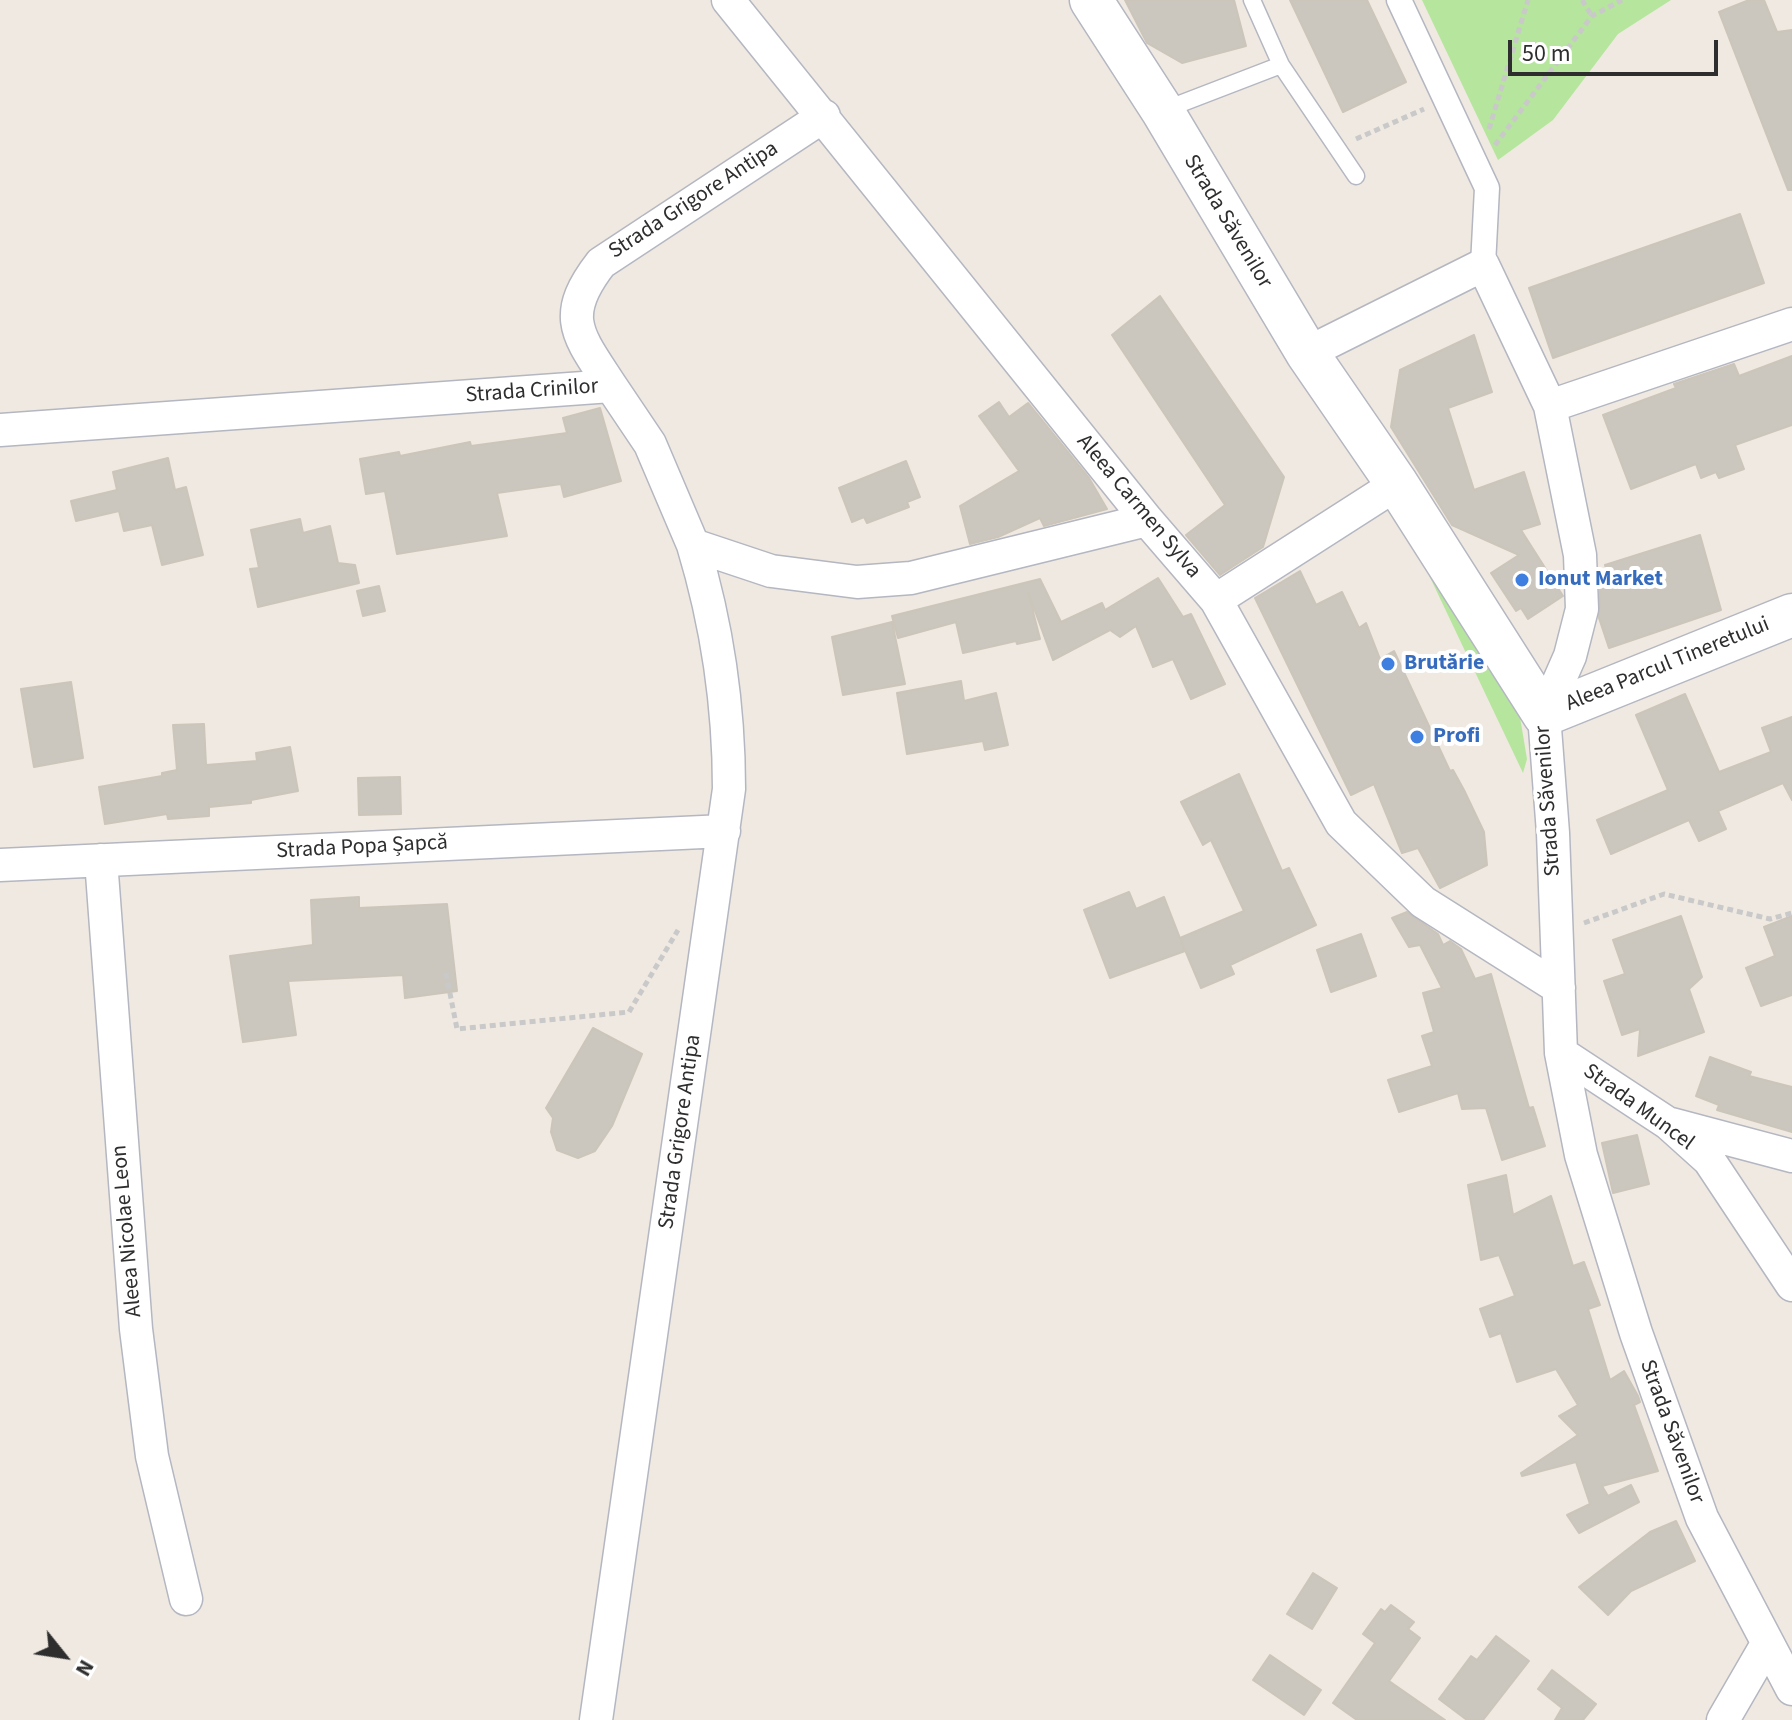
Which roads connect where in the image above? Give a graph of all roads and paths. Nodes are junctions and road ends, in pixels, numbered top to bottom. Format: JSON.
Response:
{"nodes":[{"id":1,"x":728,"y":0,"type":"edge"},
{"id":2,"x":1091,"y":0,"type":"edge"},
{"id":3,"x":1252,"y":0,"type":"edge"},
{"id":4,"x":1399,"y":0,"type":"edge"},
{"id":5,"x":1528,"y":0,"type":"edge"},
{"id":6,"x":1582,"y":0,"type":"edge"},
{"id":7,"x":1622,"y":0,"type":"edge"},
{"id":8,"x":1592,"y":16,"type":"junction"},
{"id":9,"x":1281,"y":65,"type":"junction"},
{"id":10,"x":1444,"y":100,"type":"junction"},
{"id":11,"x":1162,"y":110,"type":"junction"},
{"id":12,"x":824,"y":116,"type":"junction"},
{"id":13,"x":1337,"y":147,"type":"junction"},
{"id":14,"x":1477,"y":169,"type":"junction"},
{"id":15,"x":1356,"y":176,"type":"dead end"},
{"id":16,"x":1483,"y":265,"type":"junction"},
{"id":17,"x":1792,"y":324,"type":"edge"},
{"id":18,"x":1307,"y":353,"type":"junction"},
{"id":19,"x":611,"y":386,"type":"junction"},
{"id":20,"x":1550,"y":406,"type":"junction"},
{"id":21,"x":0,"y":430,"type":"edge"},
{"id":22,"x":1397,"y":484,"type":"junction"},
{"id":23,"x":1147,"y":520,"type":"junction"},
{"id":24,"x":693,"y":545,"type":"junction"},
{"id":25,"x":1216,"y":600,"type":"junction"},
{"id":26,"x":1792,"y":615,"type":"edge"},
{"id":27,"x":1544,"y":715,"type":"junction"},
{"id":28,"x":724,"y":831,"type":"junction"},
{"id":29,"x":101,"y":860,"type":"junction"},
{"id":30,"x":0,"y":865,"type":"edge"},
{"id":31,"x":1792,"y":913,"type":"edge"},
{"id":32,"x":683,"y":922,"type":"dead end"},
{"id":33,"x":1557,"y":933,"type":"junction"},
{"id":34,"x":446,"y":973,"type":"dead end"},
{"id":35,"x":1559,"y":988,"type":"junction"},
{"id":36,"x":1561,"y":1053,"type":"junction"},
{"id":37,"x":1669,"y":1124,"type":"junction"},
{"id":38,"x":1792,"y":1156,"type":"edge"},
{"id":39,"x":1788,"y":1266,"type":"edge"},
{"id":40,"x":186,"y":1599,"type":"dead end"},
{"id":41,"x":1767,"y":1644,"type":"junction"},
{"id":42,"x":1792,"y":1689,"type":"edge"},
{"id":43,"x":596,"y":1720,"type":"edge"},
{"id":44,"x":1723,"y":1720,"type":"edge"}],
"edges":[{"from":1,"to":12,"type":"street","name":"Aleea Carmen Sylva"},
{"from":2,"to":11,"type":"street","name":"Strada Săvenilor"},
{"from":3,"to":9,"type":"lane"},
{"from":4,"to":10,"type":"street"},
{"from":5,"to":14,"type":"path"},
{"from":6,"to":8,"type":"path"},
{"from":7,"to":8,"type":"path"},
{"from":8,"to":14,"type":"path"},
{"from":9,"to":11,"type":"lane"},
{"from":9,"to":13,"type":"lane"},
{"from":10,"to":13,"type":"path"},
{"from":10,"to":14,"type":"street"},
{"from":11,"to":18,"type":"street","name":"Strada Săvenilor"},
{"from":12,"to":19,"type":"street","name":"Strada Grigore Antipa"},
{"from":12,"to":23,"type":"street","name":"Aleea Carmen Sylva"},
{"from":13,"to":15,"type":"lane"},
{"from":14,"to":16,"type":"street"},
{"from":16,"to":18,"type":"street"},
{"from":16,"to":20,"type":"street"},
{"from":17,"to":20,"type":"street"},
{"from":18,"to":22,"type":"street","name":"Strada Săvenilor"},
{"from":19,"to":21,"type":"street","name":"Strada Crinilor"},
{"from":19,"to":24,"type":"street","name":"Strada Crinilor"},
{"from":20,"to":27,"type":"street"},
{"from":22,"to":25,"type":"street"},
{"from":22,"to":27,"type":"street","name":"Strada Săvenilor"},
{"from":23,"to":24,"type":"street"},
{"from":23,"to":25,"type":"street","name":"Aleea Carmen Sylva"},
{"from":24,"to":28,"type":"street","name":"Strada Grigore Antipa"},
{"from":25,"to":35,"type":"street","name":"Aleea Carmen Sylva"},
{"from":26,"to":27,"type":"street","name":"Aleea Parcul Tineretului"},
{"from":27,"to":33,"type":"street","name":"Strada Săvenilor"},
{"from":28,"to":29,"type":"street","name":"Strada Popa Șapcă"},
{"from":28,"to":43,"type":"street","name":"Strada Grigore Antipa"},
{"from":29,"to":30,"type":"street","name":"Strada Popa Șapcă"},
{"from":29,"to":40,"type":"street","name":"Aleea Nicolae Leon"},
{"from":31,"to":33,"type":"path"},
{"from":32,"to":34,"type":"path"},
{"from":33,"to":35,"type":"street","name":"Strada Săvenilor"},
{"from":35,"to":36,"type":"street","name":"Strada Săvenilor"},
{"from":36,"to":37,"type":"street","name":"Strada Muncel"},
{"from":36,"to":41,"type":"street","name":"Strada Săvenilor"},
{"from":37,"to":38,"type":"street"},
{"from":37,"to":39,"type":"street","name":"Strada Muncel"},
{"from":41,"to":42,"type":"street","name":"Strada Săvenilor"},
{"from":41,"to":44,"type":"street"}]}
